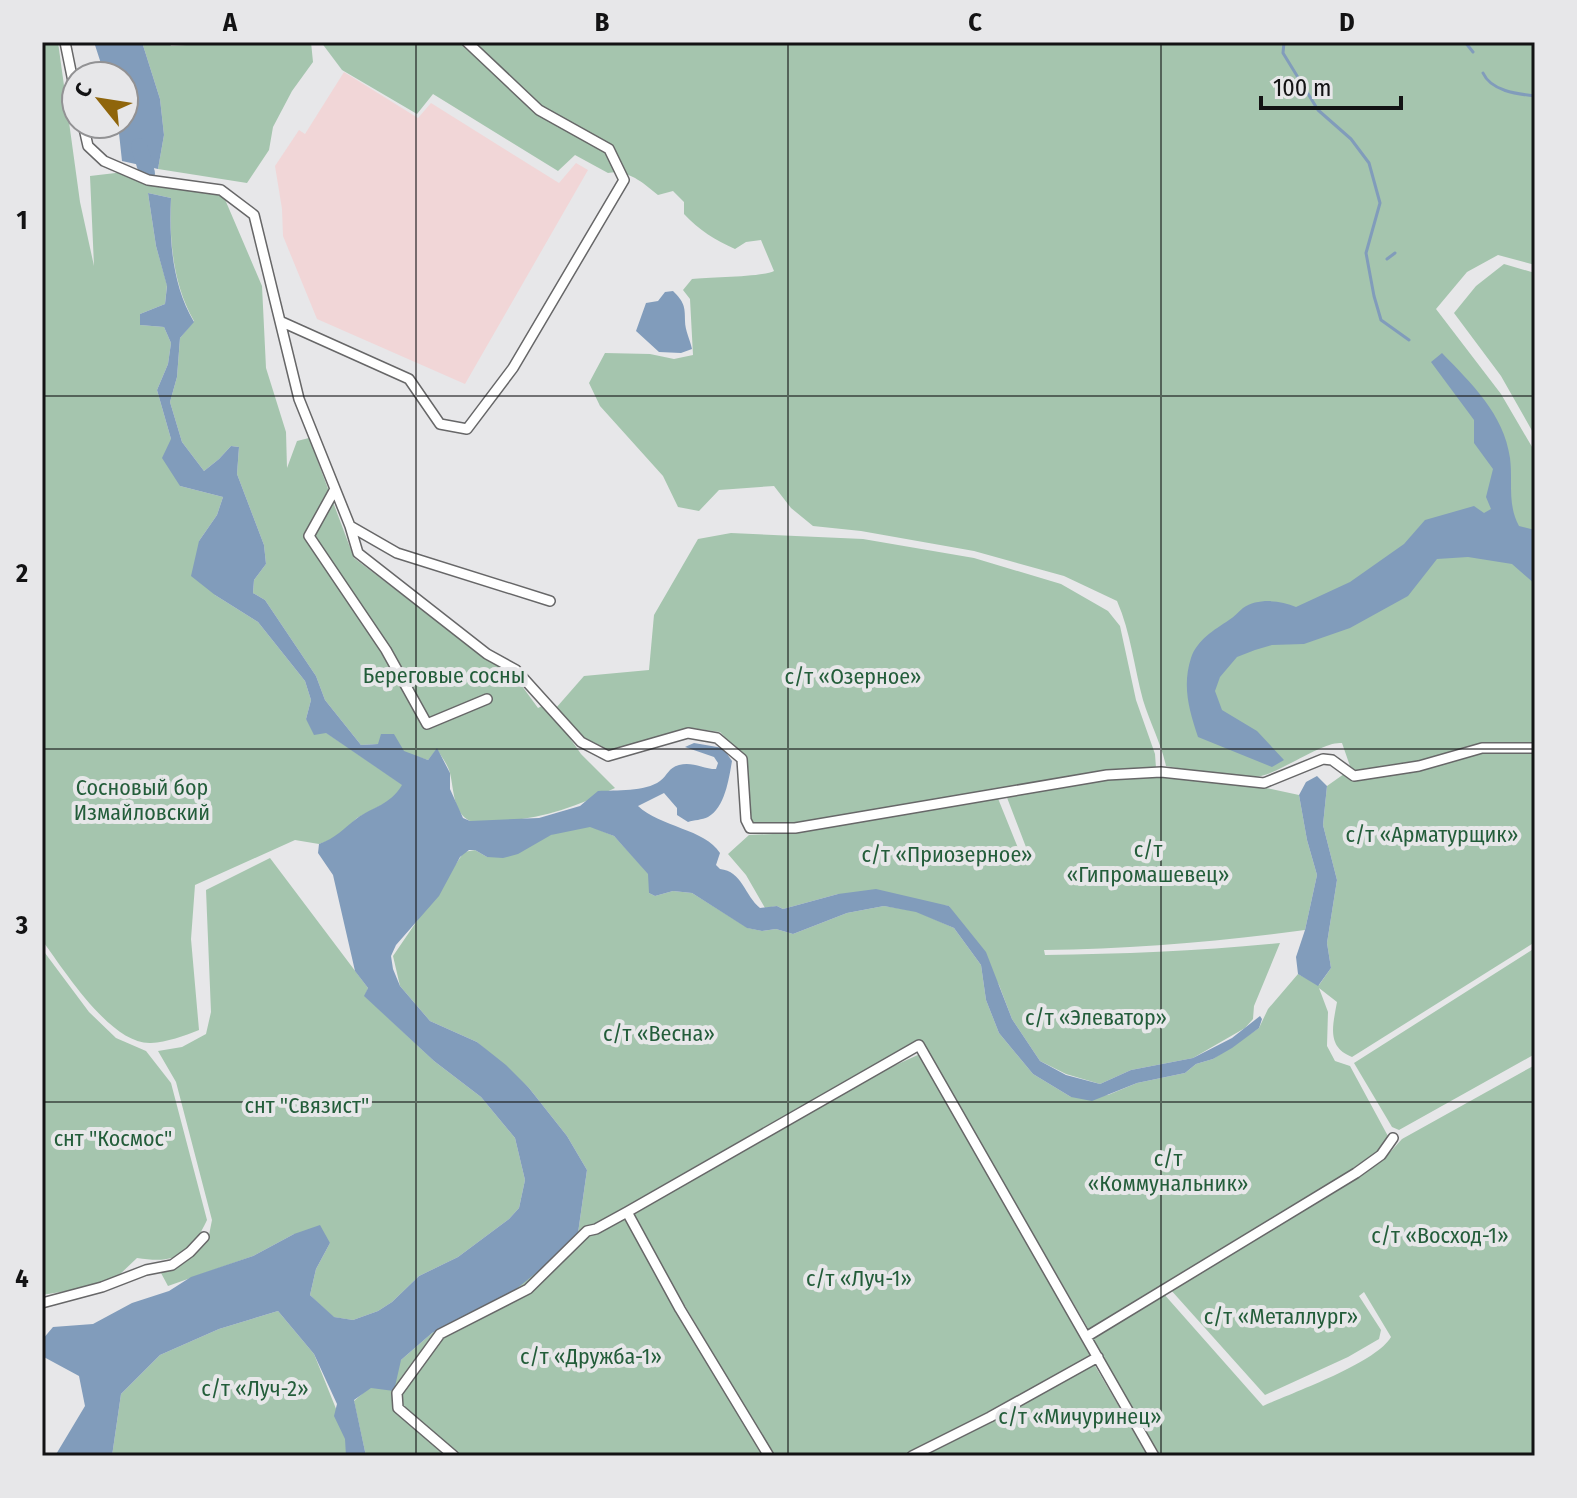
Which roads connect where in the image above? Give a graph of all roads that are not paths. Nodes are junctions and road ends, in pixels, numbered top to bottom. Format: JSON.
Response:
{"nodes":[{"id":1,"x":467,"y":42,"type":"edge"},
{"id":2,"x":87,"y":140,"type":"edge"},
{"id":3,"x":282,"y":322,"type":"junction"},
{"id":4,"x":335,"y":489,"type":"junction"},
{"id":5,"x":350,"y":526,"type":"junction"},
{"id":6,"x":550,"y":601,"type":"dead end"},
{"id":7,"x":487,"y":699,"type":"dead end"},
{"id":8,"x":1535,"y":748,"type":"edge"},
{"id":9,"x":1393,"y":1138,"type":"dead end"},
{"id":10,"x":627,"y":1212,"type":"junction"},
{"id":11,"x":204,"y":1237,"type":"dead end"},
{"id":12,"x":42,"y":1303,"type":"edge"},
{"id":13,"x":1086,"y":1337,"type":"junction"},
{"id":14,"x":1098,"y":1357,"type":"junction"},
{"id":15,"x":454,"y":1456,"type":"edge"},
{"id":16,"x":769,"y":1456,"type":"edge"},
{"id":17,"x":912,"y":1456,"type":"edge"},
{"id":18,"x":1154,"y":1456,"type":"edge"}],
"edges":[{"from":1,"to":3,"type":"street"},
{"from":2,"to":3,"type":"street"},
{"from":3,"to":4,"type":"street"},
{"from":4,"to":5,"type":"street"},
{"from":4,"to":7,"type":"street"},
{"from":5,"to":6,"type":"street"},
{"from":5,"to":8,"type":"street"},
{"from":9,"to":13,"type":"street"},
{"from":10,"to":13,"type":"street"},
{"from":10,"to":15,"type":"street"},
{"from":10,"to":16,"type":"street"},
{"from":11,"to":12,"type":"street"},
{"from":13,"to":14,"type":"street"},
{"from":14,"to":17,"type":"street"},
{"from":14,"to":18,"type":"street"}]}
